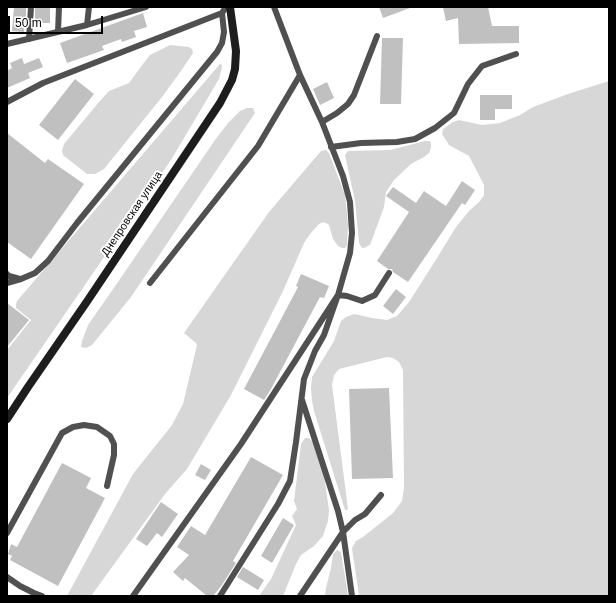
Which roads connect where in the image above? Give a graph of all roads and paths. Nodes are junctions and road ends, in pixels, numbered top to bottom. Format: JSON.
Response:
{"nodes":[{"id":1,"x":30,"y":7,"type":"edge"},
{"id":2,"x":59,"y":7,"type":"edge"},
{"id":3,"x":89,"y":7,"type":"edge"},
{"id":4,"x":146,"y":7,"type":"edge"},
{"id":5,"x":226,"y":7,"type":"edge"},
{"id":6,"x":230,"y":7,"type":"edge"},
{"id":7,"x":274,"y":7,"type":"edge"},
{"id":8,"x":222,"y":13,"type":"junction"},
{"id":9,"x":87,"y":25,"type":"junction"},
{"id":10,"x":58,"y":32,"type":"junction"},
{"id":11,"x":377,"y":36,"type":"dead end"},
{"id":12,"x":29,"y":38,"type":"junction"},
{"id":13,"x":7,"y":44,"type":"edge"},
{"id":14,"x":516,"y":54,"type":"dead end"},
{"id":15,"x":300,"y":75,"type":"junction"},
{"id":16,"x":7,"y":102,"type":"edge"},
{"id":17,"x":322,"y":122,"type":"junction"},
{"id":18,"x":332,"y":147,"type":"junction"},
{"id":19,"x":7,"y":274,"type":"edge"},
{"id":20,"x":389,"y":274,"type":"dead end"},
{"id":21,"x":21,"y":279,"type":"junction"},
{"id":22,"x":7,"y":283,"type":"edge"},
{"id":23,"x":150,"y":283,"type":"dead end"},
{"id":24,"x":338,"y":295,"type":"junction"},
{"id":25,"x":302,"y":398,"type":"junction"},
{"id":26,"x":7,"y":419,"type":"edge"},
{"id":27,"x":108,"y":486,"type":"dead end"},
{"id":28,"x":381,"y":495,"type":"dead end"},
{"id":29,"x":343,"y":532,"type":"junction"},
{"id":30,"x":7,"y":533,"type":"edge"},
{"id":31,"x":7,"y":577,"type":"edge"},
{"id":32,"x":42,"y":596,"type":"edge"},
{"id":33,"x":133,"y":596,"type":"edge"},
{"id":34,"x":220,"y":596,"type":"edge"},
{"id":35,"x":300,"y":596,"type":"edge"},
{"id":36,"x":352,"y":596,"type":"edge"}],
"edges":[{"from":1,"to":12,"type":"lane"},
{"from":2,"to":10,"type":"lane"},
{"from":3,"to":9,"type":"lane"},
{"from":4,"to":9,"type":"lane"},
{"from":5,"to":8,"type":"lane"},
{"from":6,"to":26,"type":"main road","name":"Днепровская улица"},
{"from":7,"to":15,"type":"lane"},
{"from":8,"to":16,"type":"lane"},
{"from":8,"to":21,"type":"lane"},
{"from":9,"to":10,"type":"lane"},
{"from":10,"to":12,"type":"lane"},
{"from":11,"to":17,"type":"lane"},
{"from":12,"to":13,"type":"lane"},
{"from":14,"to":18,"type":"lane"},
{"from":15,"to":17,"type":"lane"},
{"from":15,"to":23,"type":"lane"},
{"from":17,"to":18,"type":"lane"},
{"from":18,"to":24,"type":"lane"},
{"from":19,"to":21,"type":"lane"},
{"from":20,"to":24,"type":"lane"},
{"from":21,"to":22,"type":"lane"},
{"from":24,"to":25,"type":"lane"},
{"from":24,"to":33,"type":"lane"},
{"from":25,"to":29,"type":"lane"},
{"from":25,"to":34,"type":"lane"},
{"from":27,"to":30,"type":"lane"},
{"from":28,"to":29,"type":"lane"},
{"from":29,"to":35,"type":"lane"},
{"from":29,"to":36,"type":"lane"},
{"from":31,"to":32,"type":"lane"}]}
